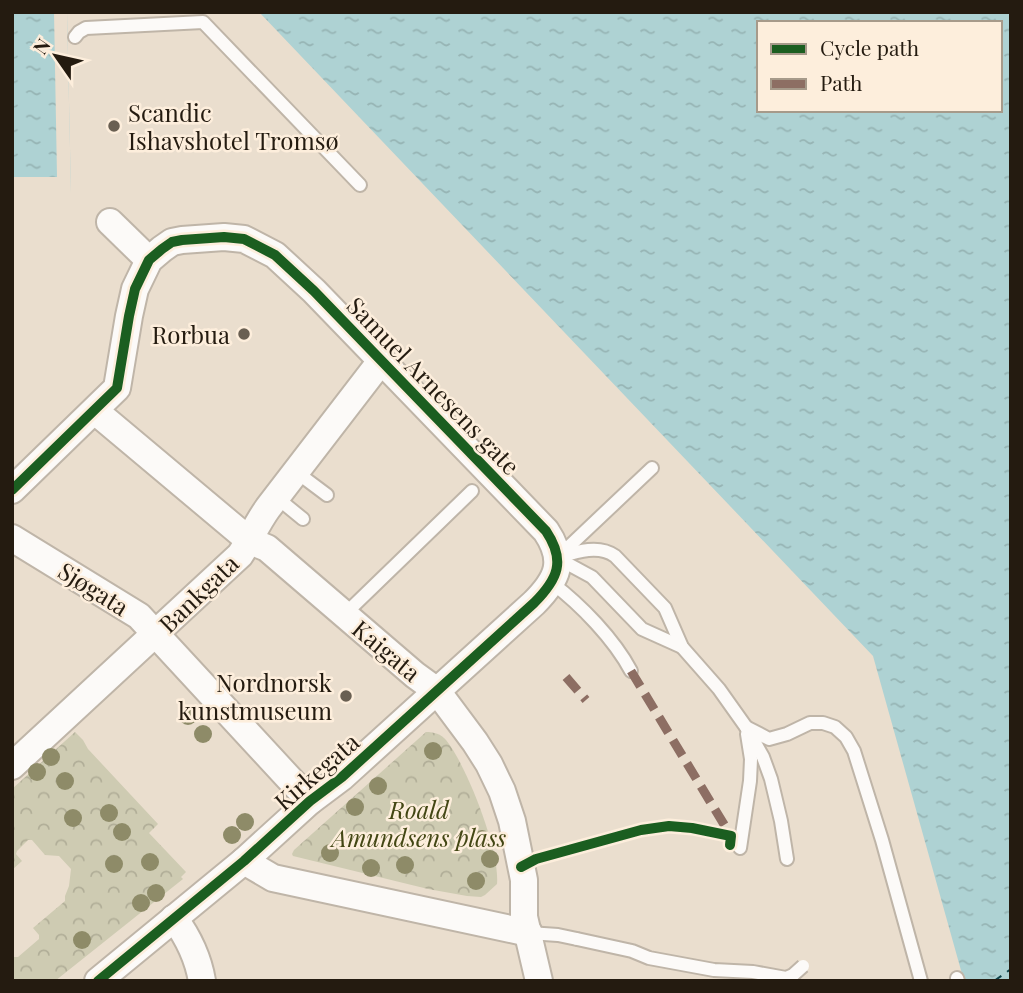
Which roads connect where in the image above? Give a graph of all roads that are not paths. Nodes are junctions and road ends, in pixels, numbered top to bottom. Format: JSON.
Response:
{"nodes":[{"id":1,"x":193,"y":12,"type":"edge"},
{"id":2,"x":203,"y":22,"type":"junction"},
{"id":3,"x":75,"y":37,"type":"dead end"},
{"id":4,"x":360,"y":185,"type":"dead end"},
{"id":5,"x":103,"y":223,"type":"dead end"},
{"id":6,"x":149,"y":260,"type":"junction"},
{"id":7,"x":381,"y":362,"type":"junction"},
{"id":8,"x":95,"y":411,"type":"junction"},
{"id":9,"x":652,"y":468,"type":"dead end"},
{"id":10,"x":295,"y":470,"type":"junction"},
{"id":11,"x":12,"y":490,"type":"edge"},
{"id":12,"x":472,"y":491,"type":"dead end"},
{"id":13,"x":327,"y":495,"type":"dead end"},
{"id":14,"x":276,"y":497,"type":"junction"},
{"id":15,"x":303,"y":519,"type":"dead end"},
{"id":16,"x":12,"y":538,"type":"edge"},
{"id":17,"x":250,"y":541,"type":"junction"},
{"id":18,"x":554,"y":570,"type":"junction"},
{"id":19,"x":345,"y":614,"type":"junction"},
{"id":20,"x":157,"y":633,"type":"junction"},
{"id":21,"x":681,"y":647,"type":"junction"},
{"id":22,"x":631,"y":671,"type":"dead end"},
{"id":23,"x":437,"y":691,"type":"junction"},
{"id":24,"x":746,"y":727,"type":"junction"},
{"id":25,"x":12,"y":766,"type":"edge"},
{"id":26,"x":310,"y":801,"type":"junction"},
{"id":27,"x":740,"y":848,"type":"dead end"},
{"id":28,"x":781,"y":857,"type":"dead end"},
{"id":29,"x":244,"y":861,"type":"junction"},
{"id":30,"x":174,"y":918,"type":"junction"},
{"id":31,"x":529,"y":933,"type":"junction"},
{"id":32,"x":803,"y":966,"type":"dead end"},
{"id":33,"x":110,"y":977,"type":"edge"},
{"id":34,"x":202,"y":981,"type":"edge"},
{"id":35,"x":539,"y":981,"type":"edge"},
{"id":36,"x":920,"y":981,"type":"edge"}],
"edges":[{"from":1,"to":2,"type":"lane"},
{"from":2,"to":3,"type":"lane"},
{"from":2,"to":4,"type":"lane"},
{"from":5,"to":6,"type":"street"},
{"from":6,"to":7,"type":"street","name":"Samuel Arnesens gate"},
{"from":6,"to":8,"type":"street"},
{"from":7,"to":10,"type":"street","name":"Bankgata"},
{"from":7,"to":18,"type":"street","name":"Samuel Arnesens gate"},
{"from":8,"to":11,"type":"street"},
{"from":8,"to":17,"type":"street","name":"Kaigata"},
{"from":9,"to":18,"type":"lane"},
{"from":10,"to":13,"type":"lane"},
{"from":10,"to":14,"type":"street","name":"Bankgata"},
{"from":12,"to":19,"type":"lane"},
{"from":14,"to":15,"type":"lane"},
{"from":14,"to":17,"type":"street","name":"Bankgata"},
{"from":16,"to":20,"type":"street","name":"Sjøgata"},
{"from":17,"to":19,"type":"street","name":"Kaigata"},
{"from":17,"to":20,"type":"street","name":"Bankgata"},
{"from":18,"to":21,"type":"lane"},
{"from":18,"to":21,"type":"lane"},
{"from":18,"to":22,"type":"lane","name":"Samuel Arnesens gate"},
{"from":18,"to":23,"type":"street","name":"Kirkegata"},
{"from":19,"to":23,"type":"street","name":"Kaigata"},
{"from":20,"to":25,"type":"street","name":"Bankgata"},
{"from":20,"to":26,"type":"street","name":"Sjøgata"},
{"from":21,"to":24,"type":"lane"},
{"from":23,"to":26,"type":"street","name":"Kirkegata"},
{"from":23,"to":31,"type":"street","name":"Kaigata"},
{"from":24,"to":27,"type":"lane"},
{"from":24,"to":28,"type":"lane"},
{"from":24,"to":36,"type":"lane"},
{"from":26,"to":29,"type":"street","name":"Kirkegata"},
{"from":29,"to":30,"type":"street","name":"Kirkegata"},
{"from":29,"to":31,"type":"street"},
{"from":30,"to":33,"type":"street","name":"Kirkegata"},
{"from":30,"to":34,"type":"street"},
{"from":31,"to":32,"type":"lane","bridge":true},
{"from":31,"to":35,"type":"street","name":"Kaigata"}]}
